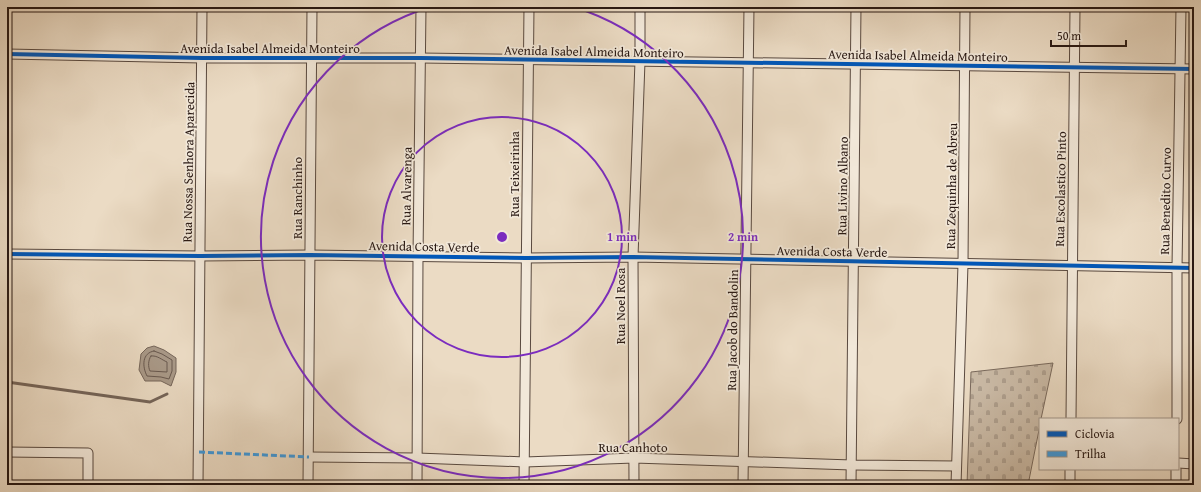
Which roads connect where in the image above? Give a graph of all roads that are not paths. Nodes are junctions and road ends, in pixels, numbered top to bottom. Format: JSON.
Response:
{"nodes":[{"id":1,"x":202,"y":7,"type":"edge"},
{"id":2,"x":312,"y":7,"type":"edge"},
{"id":3,"x":421,"y":7,"type":"edge"},
{"id":4,"x":529,"y":7,"type":"edge"},
{"id":5,"x":640,"y":7,"type":"edge"},
{"id":6,"x":749,"y":7,"type":"edge"},
{"id":7,"x":856,"y":7,"type":"edge"},
{"id":8,"x":965,"y":7,"type":"edge"},
{"id":9,"x":1075,"y":7,"type":"edge"},
{"id":10,"x":1181,"y":7,"type":"edge"},
{"id":11,"x":7,"y":54,"type":"edge"},
{"id":12,"x":202,"y":58,"type":"junction"},
{"id":13,"x":312,"y":58,"type":"junction"},
{"id":14,"x":421,"y":58,"type":"junction"},
{"id":15,"x":528,"y":60,"type":"junction"},
{"id":16,"x":640,"y":61,"type":"junction"},
{"id":17,"x":749,"y":63,"type":"junction"},
{"id":18,"x":856,"y":64,"type":"junction"},
{"id":19,"x":965,"y":66,"type":"junction"},
{"id":20,"x":1075,"y":68,"type":"junction"},
{"id":21,"x":1180,"y":69,"type":"junction"},
{"id":22,"x":1194,"y":69,"type":"edge"},
{"id":23,"x":7,"y":254,"type":"edge"},
{"id":24,"x":310,"y":255,"type":"junction"},
{"id":25,"x":200,"y":256,"type":"junction"},
{"id":26,"x":418,"y":256,"type":"junction"},
{"id":27,"x":633,"y":257,"type":"junction"},
{"id":28,"x":526,"y":258,"type":"junction"},
{"id":29,"x":746,"y":259,"type":"junction"},
{"id":30,"x":854,"y":262,"type":"junction"},
{"id":31,"x":963,"y":264,"type":"junction"},
{"id":32,"x":1072,"y":266,"type":"junction"},
{"id":33,"x":1177,"y":268,"type":"junction"},
{"id":34,"x":1194,"y":268,"type":"edge"},
{"id":35,"x":1071,"y":418,"type":"edge"},
{"id":36,"x":1177,"y":418,"type":"edge"},
{"id":37,"x":7,"y":452,"type":"edge"},
{"id":38,"x":309,"y":457,"type":"junction"},
{"id":39,"x":417,"y":458,"type":"junction"},
{"id":40,"x":634,"y":458,"type":"junction"},
{"id":41,"x":525,"y":462,"type":"junction"},
{"id":42,"x":744,"y":462,"type":"junction"},
{"id":43,"x":1179,"y":464,"type":"edge"},
{"id":44,"x":1194,"y":464,"type":"edge"},
{"id":45,"x":852,"y":465,"type":"junction"},
{"id":46,"x":956,"y":466,"type":"junction"},
{"id":47,"x":1070,"y":470,"type":"edge"},
{"id":48,"x":1176,"y":470,"type":"edge"},
{"id":49,"x":88,"y":485,"type":"edge"},
{"id":50,"x":198,"y":485,"type":"edge"},
{"id":51,"x":308,"y":485,"type":"edge"},
{"id":52,"x":417,"y":485,"type":"edge"},
{"id":53,"x":524,"y":485,"type":"edge"},
{"id":54,"x":634,"y":485,"type":"edge"},
{"id":55,"x":743,"y":485,"type":"edge"},
{"id":56,"x":851,"y":485,"type":"edge"},
{"id":57,"x":956,"y":485,"type":"edge"},
{"id":58,"x":1070,"y":485,"type":"edge"},
{"id":59,"x":1176,"y":485,"type":"edge"}],
"edges":[{"from":1,"to":12,"type":"street","name":"Rua Nossa Senhora Aparecida"},
{"from":2,"to":13,"type":"street","name":"Rua Ranchinho"},
{"from":3,"to":14,"type":"street","name":"Rua Alvarenga"},
{"from":4,"to":15,"type":"street","name":"Rua Teixeirinha"},
{"from":5,"to":16,"type":"street","name":"Rua Noel Rosa"},
{"from":6,"to":17,"type":"street","name":"Rua Jacob do Bandolin"},
{"from":7,"to":18,"type":"street","name":"Rua Livino Albano"},
{"from":8,"to":19,"type":"street","name":"Rua Zequinha de Abreu"},
{"from":9,"to":20,"type":"street","name":"Rua Escolastico Pinto"},
{"from":10,"to":21,"type":"street","name":"Rua Benedito Curvo"},
{"from":11,"to":12,"type":"street","name":"Avenida Isabel Almeida Monteiro"},
{"from":12,"to":13,"type":"street","name":"Avenida Isabel Almeida Monteiro"},
{"from":12,"to":25,"type":"street","name":"Rua Nossa Senhora Aparecida"},
{"from":13,"to":14,"type":"street","name":"Avenida Isabel Almeida Monteiro"},
{"from":13,"to":24,"type":"street","name":"Rua Ranchinho"},
{"from":14,"to":15,"type":"street","name":"Avenida Isabel Almeida Monteiro"},
{"from":14,"to":26,"type":"street","name":"Rua Alvarenga"},
{"from":15,"to":16,"type":"street","name":"Avenida Isabel Almeida Monteiro"},
{"from":15,"to":28,"type":"street","name":"Rua Teixeirinha"},
{"from":16,"to":17,"type":"street","name":"Avenida Isabel Almeida Monteiro"},
{"from":16,"to":27,"type":"street","name":"Rua Noel Rosa"},
{"from":17,"to":18,"type":"street","name":"Avenida Isabel Almeida Monteiro"},
{"from":17,"to":29,"type":"street","name":"Rua Jacob do Bandolin"},
{"from":18,"to":19,"type":"street","name":"Avenida Isabel Almeida Monteiro"},
{"from":18,"to":30,"type":"street","name":"Rua Livino Albano"},
{"from":19,"to":20,"type":"street","name":"Avenida Isabel Almeida Monteiro"},
{"from":19,"to":31,"type":"street","name":"Rua Zequinha de Abreu"},
{"from":20,"to":21,"type":"street","name":"Avenida Isabel Almeida Monteiro"},
{"from":20,"to":32,"type":"street","name":"Rua Escolastico Pinto"},
{"from":21,"to":22,"type":"street","name":"Avenida Isabel Almeida Monteiro"},
{"from":21,"to":33,"type":"street","name":"Rua Benedito Curvo"},
{"from":23,"to":25,"type":"street","name":"Avenida Costa Verde"},
{"from":24,"to":25,"type":"street","name":"Avenida Costa Verde"},
{"from":24,"to":26,"type":"street","name":"Avenida Costa Verde"},
{"from":24,"to":38,"type":"street","name":"Rua Ranchinho"},
{"from":25,"to":50,"type":"street","name":"Rua Nossa Senhora Aparecida"},
{"from":26,"to":28,"type":"street","name":"Avenida Costa Verde"},
{"from":26,"to":39,"type":"street","name":"Rua Alvarenga"},
{"from":27,"to":28,"type":"street","name":"Avenida Costa Verde"},
{"from":27,"to":29,"type":"street","name":"Avenida Costa Verde"},
{"from":27,"to":40,"type":"street","name":"Rua Noel Rosa"},
{"from":28,"to":41,"type":"street","name":"Rua Teixeirinha"},
{"from":29,"to":30,"type":"street","name":"Avenida Costa Verde"},
{"from":29,"to":42,"type":"street","name":"Rua Jacob do Bandolin"},
{"from":30,"to":31,"type":"street","name":"Avenida Costa Verde"},
{"from":30,"to":45,"type":"street","name":"Rua Livino Albano"},
{"from":31,"to":32,"type":"street","name":"Avenida Costa Verde"},
{"from":31,"to":46,"type":"street","name":"Rua Zequinha de Abreu"},
{"from":32,"to":33,"type":"street","name":"Avenida Costa Verde"},
{"from":32,"to":35,"type":"street","name":"Rua Escolastico Pinto"},
{"from":33,"to":34,"type":"street","name":"Avenida Costa Verde"},
{"from":33,"to":36,"type":"street","name":"Rua Benedito Curvo"},
{"from":37,"to":49,"type":"street"},
{"from":38,"to":39,"type":"street","name":"Rua Canhoto"},
{"from":38,"to":51,"type":"street","name":"Rua Ranchinho"},
{"from":39,"to":41,"type":"street","name":"Rua Canhoto"},
{"from":39,"to":52,"type":"street","name":"Rua Alvarenga"},
{"from":40,"to":41,"type":"street","name":"Rua Canhoto"},
{"from":40,"to":42,"type":"street","name":"Rua Canhoto"},
{"from":40,"to":54,"type":"street","name":"Rua Noel Rosa"},
{"from":41,"to":53,"type":"street","name":"Rua Teixeirinha"},
{"from":42,"to":45,"type":"street","name":"Rua Canhoto"},
{"from":42,"to":55,"type":"street","name":"Rua Jacob do Bandolin"},
{"from":43,"to":44,"type":"street"},
{"from":45,"to":46,"type":"street","name":"Rua Canhoto"},
{"from":45,"to":56,"type":"street","name":"Rua Livino Albano"},
{"from":46,"to":57,"type":"street","name":"Rua Zequinha de Abreu"},
{"from":47,"to":58,"type":"street"},
{"from":48,"to":59,"type":"street"}]}
